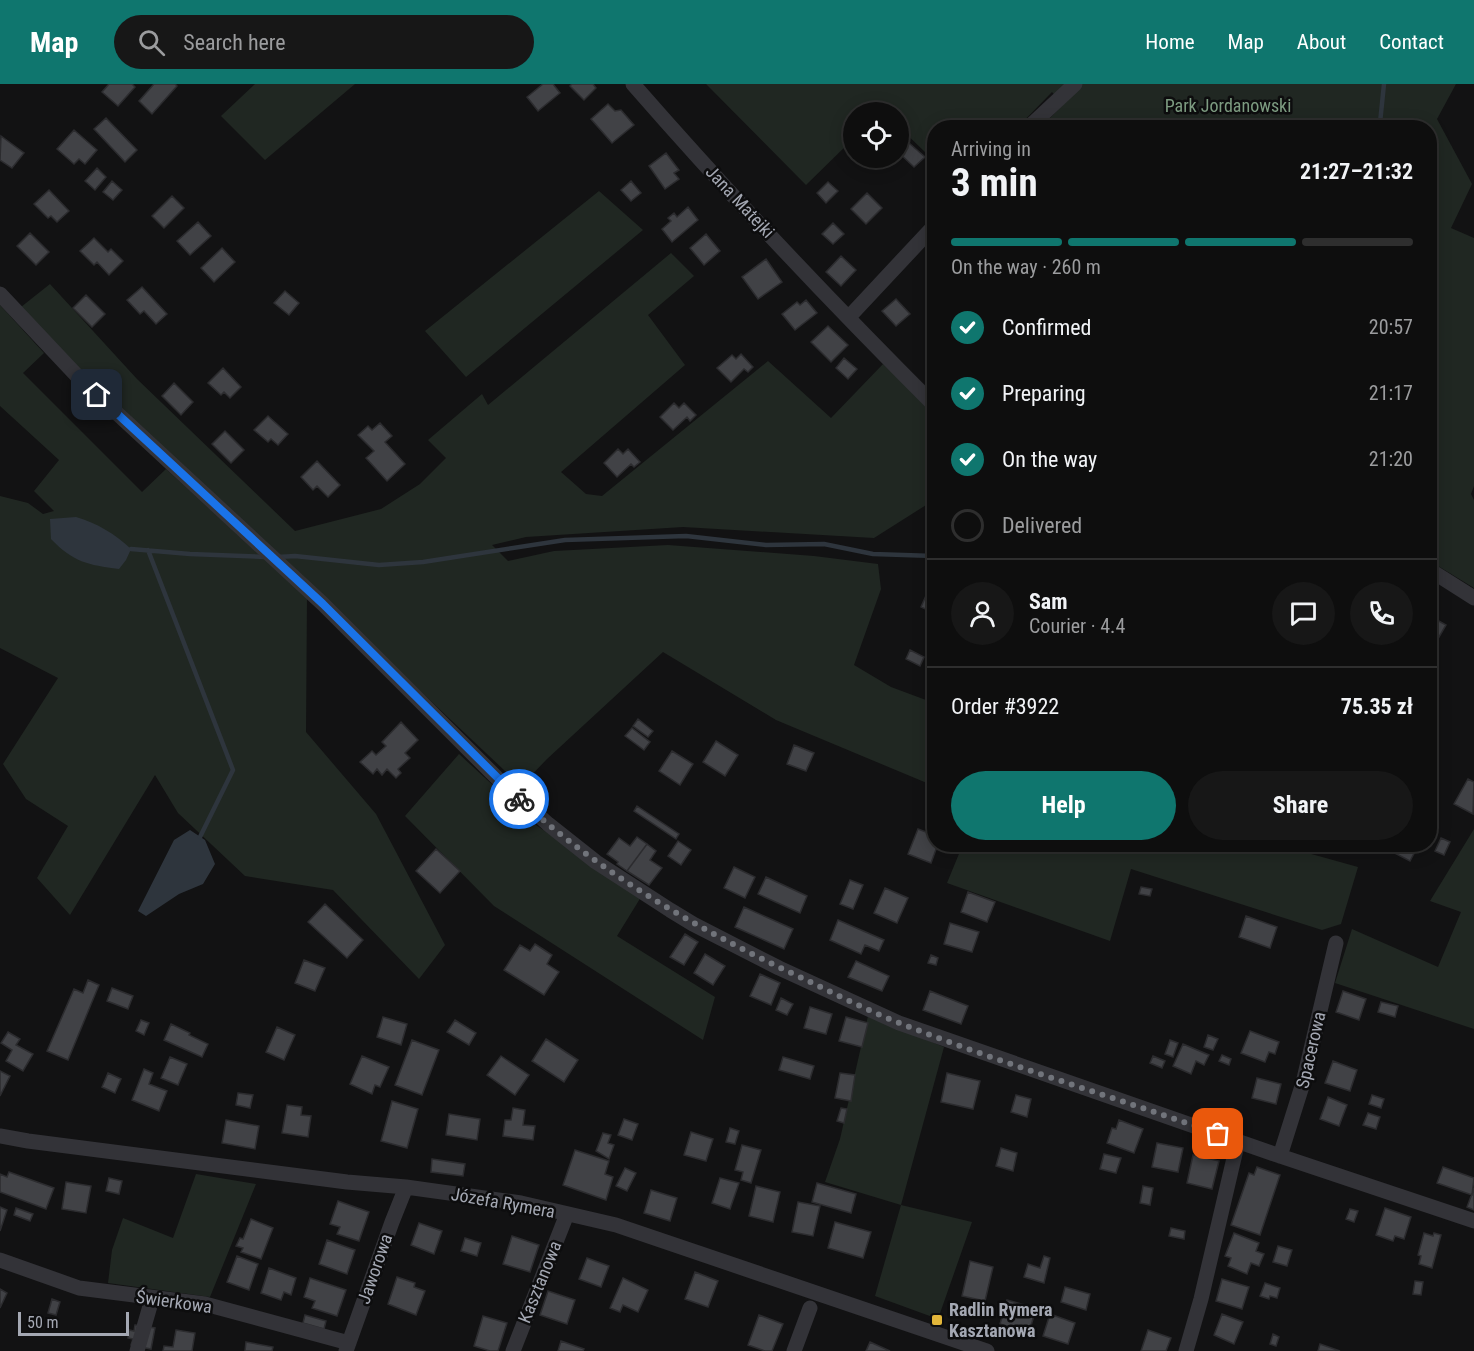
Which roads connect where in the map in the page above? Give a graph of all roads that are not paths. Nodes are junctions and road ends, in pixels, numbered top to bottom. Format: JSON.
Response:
{"nodes":[{"id":1,"x":633,"y":84,"type":"edge"},
{"id":2,"x":1075,"y":84,"type":"edge"},
{"id":3,"x":1037,"y":120,"type":"edge"},
{"id":4,"x":927,"y":233,"type":"edge"},
{"id":5,"x":0,"y":294,"type":"edge"},
{"id":6,"x":849,"y":317,"type":"junction"},
{"id":7,"x":927,"y":398,"type":"edge"},
{"id":8,"x":1437,"y":574,"type":"edge"},
{"id":9,"x":1474,"y":598,"type":"edge"},
{"id":10,"x":1336,"y":943,"type":"dead end"},
{"id":11,"x":0,"y":1136,"type":"edge"},
{"id":12,"x":1238,"y":1141,"type":"junction"},
{"id":13,"x":1280,"y":1156,"type":"junction"},
{"id":14,"x":406,"y":1187,"type":"junction"},
{"id":15,"x":567,"y":1214,"type":"junction"},
{"id":16,"x":1474,"y":1221,"type":"edge"},
{"id":17,"x":0,"y":1260,"type":"edge"},
{"id":18,"x":152,"y":1299,"type":"junction"},
{"id":19,"x":810,"y":1308,"type":"dead end"},
{"id":20,"x":348,"y":1347,"type":"edge"},
{"id":21,"x":137,"y":1351,"type":"edge"},
{"id":22,"x":513,"y":1351,"type":"edge"},
{"id":23,"x":794,"y":1351,"type":"edge"},
{"id":24,"x":987,"y":1351,"type":"edge"},
{"id":25,"x":1186,"y":1351,"type":"edge"}],
"edges":[{"from":1,"to":6,"type":"street","name":"Jana Matejki"},
{"from":2,"to":3,"type":"street"},
{"from":4,"to":6,"type":"street"},
{"from":5,"to":12,"type":"street"},
{"from":6,"to":7,"type":"street","name":"Jana Matejki"},
{"from":8,"to":9,"type":"street"},
{"from":10,"to":13,"type":"street","name":"Spacerowa"},
{"from":11,"to":14,"type":"street","name":"Józefa Rymera"},
{"from":12,"to":13,"type":"street"},
{"from":12,"to":25,"type":"street"},
{"from":13,"to":16,"type":"street"},
{"from":14,"to":15,"type":"street","name":"Józefa Rymera"},
{"from":14,"to":20,"type":"street","name":"Jaworowa"},
{"from":15,"to":22,"type":"street","name":"Kasztanowa"},
{"from":15,"to":24,"type":"street","name":"Józefa Rymera"},
{"from":17,"to":18,"type":"street","name":"Świerkowa"},
{"from":18,"to":20,"type":"street","name":"Świerkowa"},
{"from":18,"to":21,"type":"street"},
{"from":19,"to":23,"type":"street"}]}
